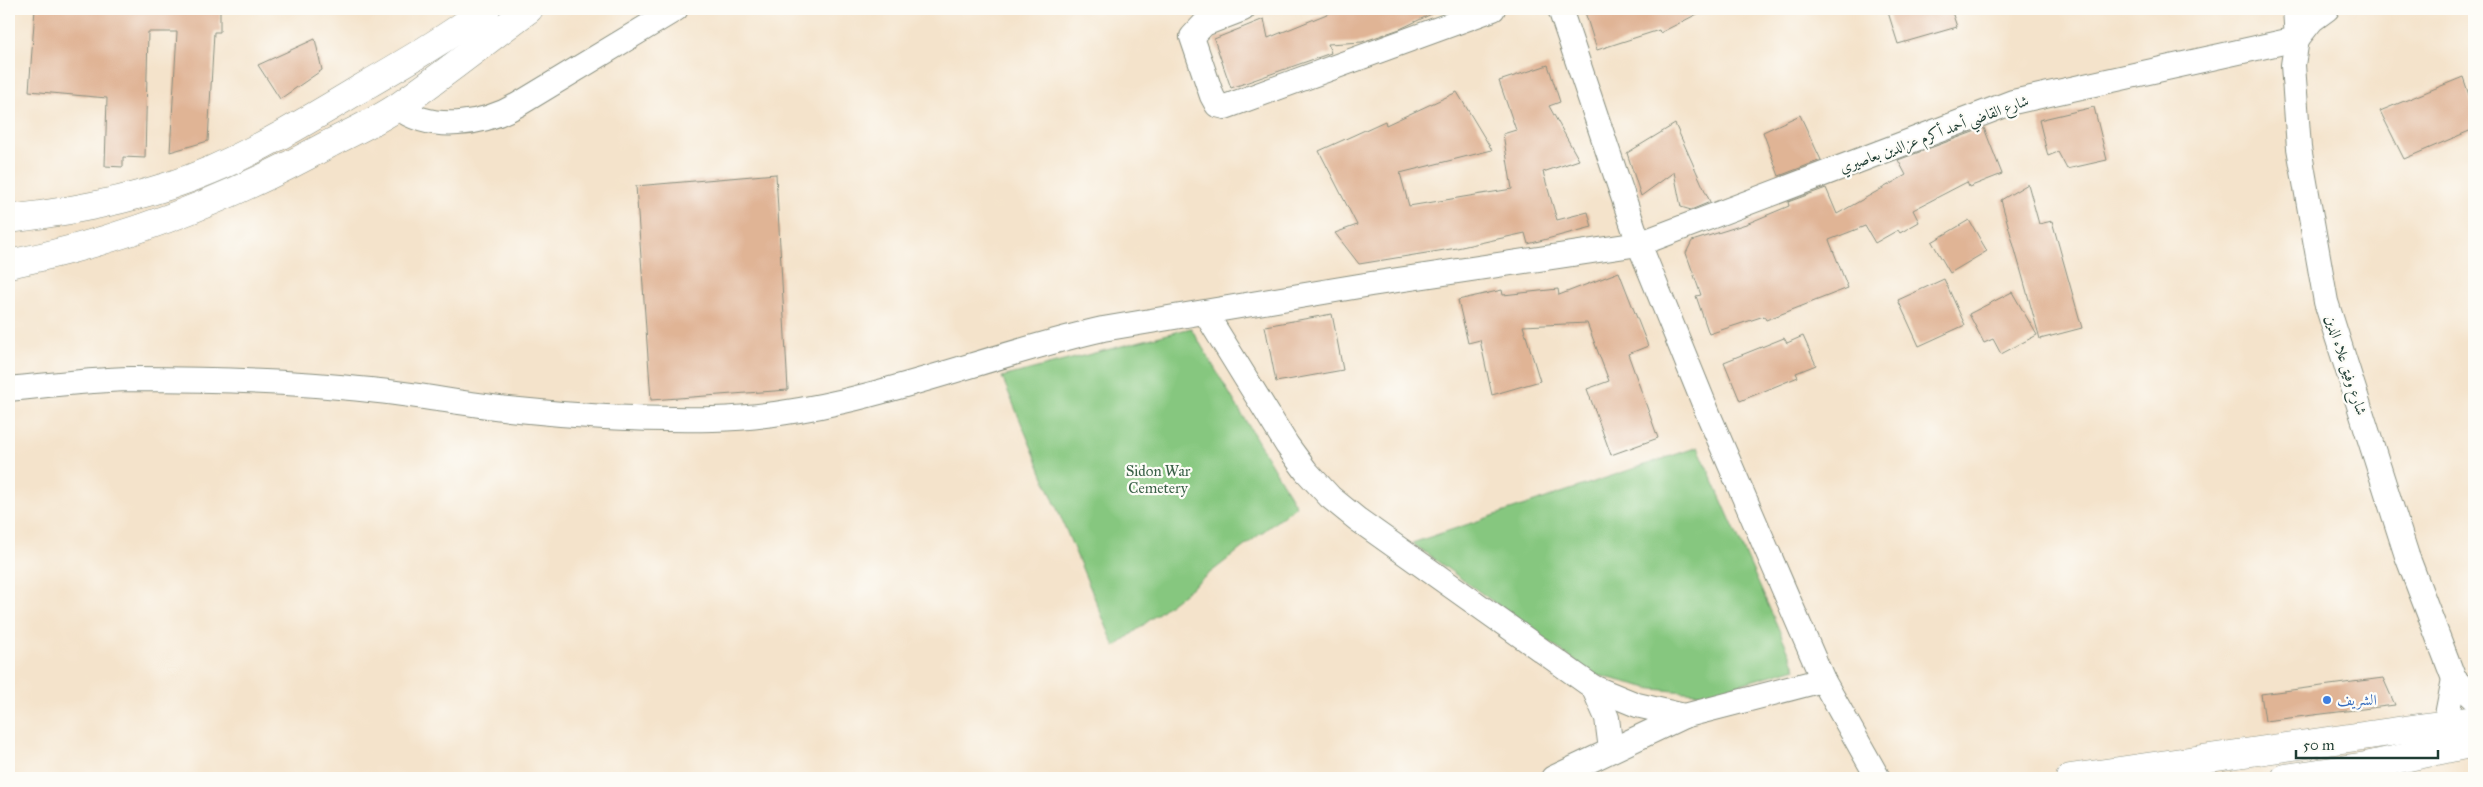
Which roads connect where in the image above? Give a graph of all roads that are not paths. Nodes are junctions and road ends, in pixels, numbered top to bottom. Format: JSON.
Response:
{"nodes":[{"id":1,"x":529,"y":9,"type":"edge"},
{"id":2,"x":676,"y":9,"type":"edge"},
{"id":3,"x":1243,"y":9,"type":"edge"},
{"id":4,"x":1492,"y":9,"type":"edge"},
{"id":5,"x":1560,"y":9,"type":"edge"},
{"id":6,"x":2295,"y":9,"type":"edge"},
{"id":7,"x":2327,"y":9,"type":"edge"},
{"id":8,"x":477,"y":12,"type":"edge"},
{"id":9,"x":2298,"y":39,"type":"junction"},
{"id":10,"x":397,"y":107,"type":"junction"},
{"id":11,"x":9,"y":219,"type":"edge"},
{"id":12,"x":1639,"y":244,"type":"junction"},
{"id":13,"x":9,"y":264,"type":"edge"},
{"id":14,"x":1206,"y":314,"type":"junction"},
{"id":15,"x":9,"y":389,"type":"edge"},
{"id":16,"x":2454,"y":679,"type":"junction"},
{"id":17,"x":1823,"y":680,"type":"junction"},
{"id":18,"x":1593,"y":687,"type":"junction"},
{"id":19,"x":2474,"y":698,"type":"edge"},
{"id":20,"x":1684,"y":716,"type":"junction"},
{"id":21,"x":2474,"y":720,"type":"edge"},
{"id":22,"x":2445,"y":725,"type":"junction"},
{"id":23,"x":2474,"y":743,"type":"edge"},
{"id":24,"x":2284,"y":749,"type":"junction"},
{"id":25,"x":1611,"y":750,"type":"junction"},
{"id":26,"x":1553,"y":778,"type":"edge"},
{"id":27,"x":1878,"y":778,"type":"edge"},
{"id":28,"x":2070,"y":778,"type":"edge"},
{"id":29,"x":2285,"y":778,"type":"edge"}],
"edges":[{"from":1,"to":10,"type":"main road"},
{"from":2,"to":10,"type":"street"},
{"from":3,"to":4,"type":"street"},
{"from":5,"to":12,"type":"street"},
{"from":6,"to":9,"type":"street"},
{"from":7,"to":9,"type":"street"},
{"from":8,"to":11,"type":"main road"},
{"from":9,"to":12,"type":"street","name":"شارع القاضي أحمد أكرم عزالدين بعاصيري"},
{"from":9,"to":16,"type":"street","name":"شارع وفيق علاء الدين"},
{"from":10,"to":13,"type":"main road"},
{"from":12,"to":14,"type":"street","name":"شارع القاضي أحمد أكرم عزالدين بعاصيري"},
{"from":12,"to":17,"type":"street"},
{"from":14,"to":15,"type":"street","name":"شارع القاضي أحمد أكرم عزالدين بعاصيري"},
{"from":14,"to":18,"type":"street"},
{"from":16,"to":19,"type":"street"},
{"from":16,"to":22,"type":"street"},
{"from":17,"to":20,"type":"street"},
{"from":17,"to":27,"type":"street"},
{"from":18,"to":20,"type":"street"},
{"from":18,"to":25,"type":"street"},
{"from":20,"to":25,"type":"street"},
{"from":21,"to":22,"type":"main road"},
{"from":22,"to":24,"type":"main road"},
{"from":23,"to":29,"type":"main road"},
{"from":24,"to":28,"type":"main road"},
{"from":24,"to":29,"type":"main road"},
{"from":25,"to":26,"type":"street"}]}
